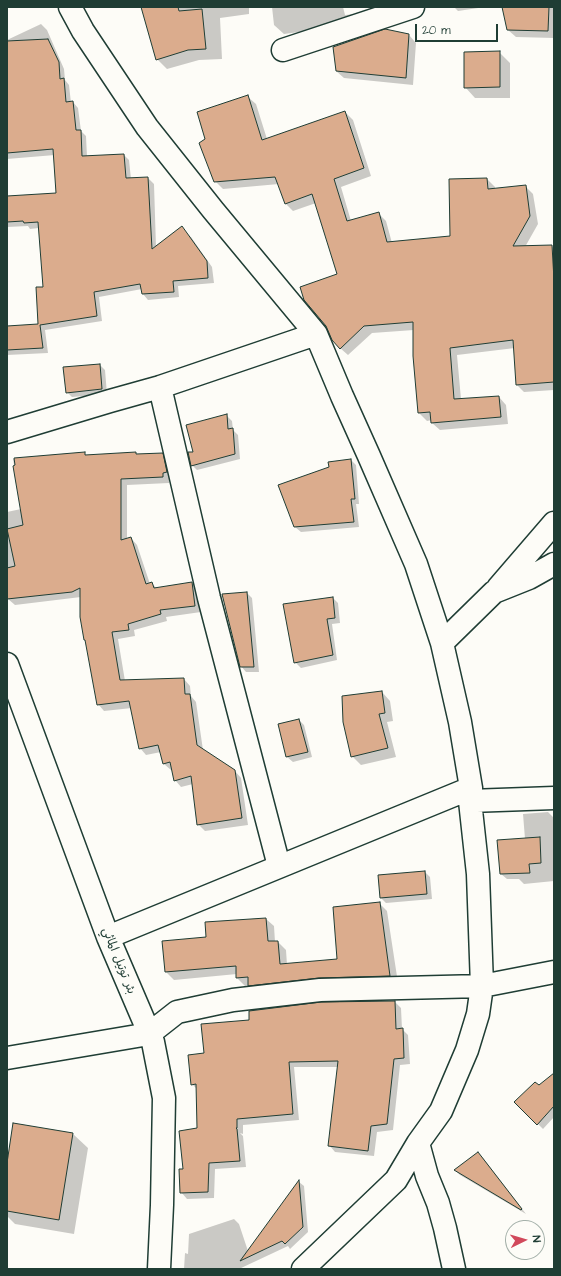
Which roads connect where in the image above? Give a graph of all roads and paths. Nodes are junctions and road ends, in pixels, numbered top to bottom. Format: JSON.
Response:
{"nodes":[{"id":1,"x":70,"y":7,"type":"edge"},
{"id":2,"x":413,"y":7,"type":"edge"},
{"id":3,"x":283,"y":50,"type":"dead end"},
{"id":4,"x":316,"y":334,"type":"junction"},
{"id":5,"x":160,"y":387,"type":"junction"},
{"id":6,"x":7,"y":432,"type":"edge"},
{"id":7,"x":554,"y":523,"type":"edge"},
{"id":8,"x":554,"y":564,"type":"edge"},
{"id":9,"x":494,"y":592,"type":"junction"},
{"id":10,"x":442,"y":643,"type":"junction"},
{"id":11,"x":7,"y":664,"type":"edge"},
{"id":12,"x":471,"y":795,"type":"junction"},
{"id":13,"x":554,"y":798,"type":"edge"},
{"id":14,"x":279,"y":866,"type":"junction"},
{"id":15,"x":108,"y":937,"type":"junction"},
{"id":16,"x":554,"y":972,"type":"edge"},
{"id":17,"x":482,"y":986,"type":"junction"},
{"id":18,"x":149,"y":1034,"type":"junction"},
{"id":19,"x":7,"y":1058,"type":"edge"},
{"id":20,"x":418,"y":1143,"type":"junction"},
{"id":21,"x":159,"y":1269,"type":"edge"},
{"id":22,"x":303,"y":1269,"type":"edge"},
{"id":23,"x":454,"y":1269,"type":"edge"}],
"edges":[{"from":1,"to":4,"type":"street"},
{"from":2,"to":3,"type":"street"},
{"from":4,"to":5,"type":"street"},
{"from":4,"to":10,"type":"street"},
{"from":5,"to":6,"type":"street"},
{"from":5,"to":14,"type":"street"},
{"from":7,"to":9,"type":"street"},
{"from":8,"to":9,"type":"street"},
{"from":9,"to":10,"type":"street"},
{"from":10,"to":12,"type":"street"},
{"from":11,"to":15,"type":"street","name":"بئر توتيل المائي"},
{"from":12,"to":13,"type":"street"},
{"from":12,"to":14,"type":"street"},
{"from":12,"to":17,"type":"street"},
{"from":14,"to":15,"type":"street"},
{"from":15,"to":18,"type":"street","name":"بئر توتيل المائي"},
{"from":16,"to":17,"type":"street"},
{"from":17,"to":18,"type":"street"},
{"from":17,"to":20,"type":"street"},
{"from":18,"to":19,"type":"street"},
{"from":18,"to":21,"type":"street","name":"بئر توتيل المائي"},
{"from":20,"to":22,"type":"street"},
{"from":20,"to":23,"type":"street"}]}
